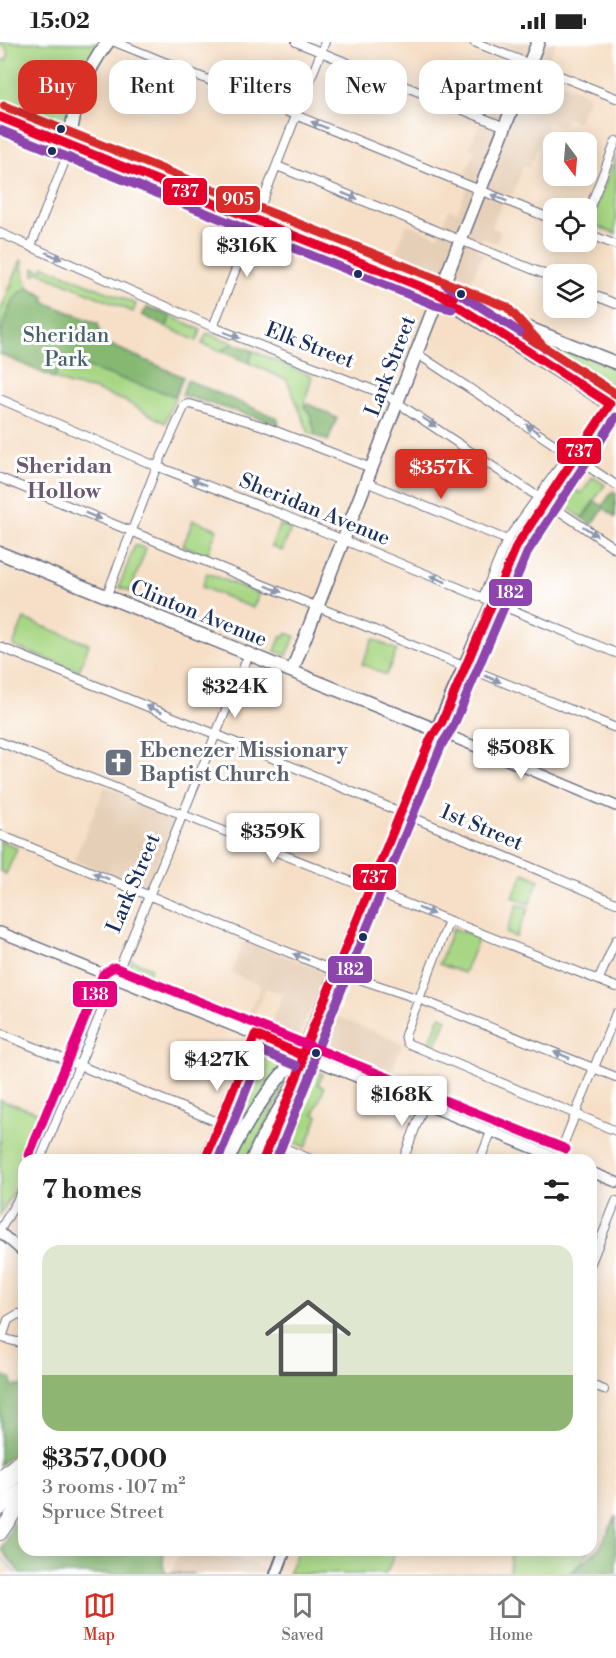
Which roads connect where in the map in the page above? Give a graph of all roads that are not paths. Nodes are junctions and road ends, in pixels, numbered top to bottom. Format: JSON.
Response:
{"nodes":[{"id":1,"x":108,"y":42,"type":"edge"},
{"id":2,"x":115,"y":42,"type":"edge"},
{"id":3,"x":297,"y":42,"type":"edge"},
{"id":4,"x":325,"y":42,"type":"edge"},
{"id":5,"x":474,"y":42,"type":"edge"},
{"id":6,"x":538,"y":42,"type":"edge"},
{"id":7,"x":321,"y":52,"type":"junction"},
{"id":8,"x":519,"y":60,"type":"edge"},
{"id":9,"x":531,"y":60,"type":"edge"},
{"id":10,"x":564,"y":78,"type":"edge"},
{"id":11,"x":616,"y":99,"type":"edge"},
{"id":12,"x":510,"y":114,"type":"edge"},
{"id":13,"x":296,"y":116,"type":"junction"},
{"id":14,"x":0,"y":117,"type":"edge"},
{"id":15,"x":505,"y":127,"type":"junction"},
{"id":16,"x":616,"y":141,"type":"edge"},
{"id":17,"x":69,"y":144,"type":"junction"},
{"id":18,"x":277,"y":166,"type":"junction"},
{"id":19,"x":480,"y":190,"type":"junction"},
{"id":20,"x":594,"y":198,"type":"edge"},
{"id":21,"x":543,"y":216,"type":"edge"},
{"id":22,"x":257,"y":218,"type":"junction"},
{"id":23,"x":0,"y":233,"type":"edge"},
{"id":24,"x":597,"y":237,"type":"edge"},
{"id":25,"x":460,"y":240,"type":"junction"},
{"id":26,"x":616,"y":245,"type":"edge"},
{"id":27,"x":32,"y":246,"type":"junction"},
{"id":28,"x":543,"y":274,"type":"edge"},
{"id":29,"x":439,"y":294,"type":"junction"},
{"id":30,"x":597,"y":296,"type":"edge"},
{"id":31,"x":616,"y":304,"type":"edge"},
{"id":32,"x":503,"y":318,"type":"junction"},
{"id":33,"x":213,"y":327,"type":"junction"},
{"id":34,"x":416,"y":353,"type":"junction"},
{"id":35,"x":533,"y":353,"type":"junction"},
{"id":36,"x":616,"y":363,"type":"edge"},
{"id":37,"x":616,"y":391,"type":"edge"},
{"id":38,"x":0,"y":399,"type":"edge"},
{"id":39,"x":397,"y":401,"type":"junction"},
{"id":40,"x":613,"y":406,"type":"edge"},
{"id":41,"x":569,"y":454,"type":"junction"},
{"id":42,"x":579,"y":460,"type":"junction"},
{"id":43,"x":157,"y":466,"type":"junction"},
{"id":44,"x":371,"y":468,"type":"junction"},
{"id":45,"x":0,"y":478,"type":"edge"},
{"id":46,"x":366,"y":482,"type":"junction"},
{"id":47,"x":616,"y":485,"type":"edge"},
{"id":48,"x":539,"y":497,"type":"junction"},
{"id":49,"x":549,"y":504,"type":"junction"},
{"id":50,"x":132,"y":531,"type":"junction"},
{"id":51,"x":344,"y":540,"type":"junction"},
{"id":52,"x":512,"y":543,"type":"junction"},
{"id":53,"x":616,"y":549,"type":"edge"},
{"id":54,"x":0,"y":554,"type":"edge"},
{"id":55,"x":106,"y":597,"type":"junction"},
{"id":56,"x":488,"y":599,"type":"junction"},
{"id":57,"x":317,"y":607,"type":"junction"},
{"id":58,"x":0,"y":647,"type":"edge"},
{"id":59,"x":616,"y":653,"type":"edge"},
{"id":60,"x":249,"y":654,"type":"junction"},
{"id":61,"x":466,"y":668,"type":"junction"},
{"id":62,"x":292,"y":671,"type":"junction"},
{"id":63,"x":616,"y":728,"type":"edge"},
{"id":64,"x":436,"y":730,"type":"junction"},
{"id":65,"x":215,"y":734,"type":"junction"},
{"id":66,"x":0,"y":742,"type":"edge"},
{"id":67,"x":616,"y":806,"type":"edge"},
{"id":68,"x":402,"y":813,"type":"junction"},
{"id":69,"x":183,"y":815,"type":"junction"},
{"id":70,"x":0,"y":835,"type":"edge"},
{"id":71,"x":372,"y":889,"type":"junction"},
{"id":72,"x":150,"y":896,"type":"junction"},
{"id":73,"x":616,"y":903,"type":"edge"},
{"id":74,"x":448,"y":921,"type":"junction"},
{"id":75,"x":0,"y":932,"type":"edge"},
{"id":76,"x":616,"y":940,"type":"edge"},
{"id":77,"x":338,"y":971,"type":"junction"},
{"id":78,"x":114,"y":979,"type":"junction"},
{"id":79,"x":599,"y":979,"type":"junction"},
{"id":80,"x":616,"y":987,"type":"edge"},
{"id":81,"x":419,"y":999,"type":"junction"},
{"id":82,"x":616,"y":1013,"type":"edge"},
{"id":83,"x":0,"y":1033,"type":"edge"},
{"id":84,"x":255,"y":1035,"type":"junction"},
{"id":85,"x":302,"y":1055,"type":"junction"},
{"id":86,"x":79,"y":1065,"type":"junction"},
{"id":87,"x":595,"y":1068,"type":"junction"},
{"id":88,"x":616,"y":1077,"type":"edge"},
{"id":89,"x":287,"y":1097,"type":"junction"},
{"id":90,"x":424,"y":1104,"type":"junction"},
{"id":91,"x":576,"y":1115,"type":"junction"},
{"id":92,"x":220,"y":1123,"type":"junction"},
{"id":93,"x":616,"y":1131,"type":"edge"},
{"id":94,"x":491,"y":1132,"type":"junction"},
{"id":95,"x":270,"y":1142,"type":"junction"},
{"id":96,"x":42,"y":1154,"type":"edge"},
{"id":97,"x":207,"y":1154,"type":"edge"},
{"id":98,"x":217,"y":1154,"type":"edge"},
{"id":99,"x":231,"y":1154,"type":"edge"},
{"id":100,"x":255,"y":1154,"type":"edge"},
{"id":101,"x":265,"y":1154,"type":"edge"},
{"id":102,"x":299,"y":1154,"type":"edge"},
{"id":103,"x":405,"y":1154,"type":"edge"},
{"id":104,"x":482,"y":1154,"type":"edge"},
{"id":105,"x":546,"y":1154,"type":"edge"},
{"id":106,"x":561,"y":1154,"type":"edge"},
{"id":107,"x":597,"y":1174,"type":"edge"},
{"id":108,"x":616,"y":1182,"type":"edge"},
{"id":109,"x":18,"y":1200,"type":"edge"},
{"id":110,"x":616,"y":1201,"type":"edge"},
{"id":111,"x":0,"y":1231,"type":"edge"},
{"id":112,"x":18,"y":1248,"type":"edge"},
{"id":113,"x":597,"y":1248,"type":"edge"},
{"id":114,"x":18,"y":1314,"type":"edge"},
{"id":115,"x":1,"y":1338,"type":"edge"},
{"id":116,"x":18,"y":1342,"type":"edge"},
{"id":117,"x":597,"y":1387,"type":"edge"},
{"id":118,"x":604,"y":1390,"type":"dead end"},
{"id":119,"x":18,"y":1463,"type":"edge"},
{"id":120,"x":18,"y":1475,"type":"edge"},
{"id":121,"x":0,"y":1478,"type":"edge"},
{"id":122,"x":18,"y":1492,"type":"edge"},
{"id":123,"x":0,"y":1493,"type":"edge"},
{"id":124,"x":18,"y":1507,"type":"edge"},
{"id":125,"x":0,"y":1509,"type":"edge"},
{"id":126,"x":0,"y":1533,"type":"edge"},
{"id":127,"x":283,"y":1556,"type":"edge"},
{"id":128,"x":276,"y":1574,"type":"edge"}],
"edges":[{"from":1,"to":17,"type":"main road"},
{"from":2,"to":13,"type":"street"},
{"from":3,"to":7,"type":"street"},
{"from":4,"to":7,"type":"street"},
{"from":5,"to":8,"type":"street"},
{"from":6,"to":9,"type":"main road","name":"Lark Street"},
{"from":7,"to":13,"type":"street"},
{"from":7,"to":15,"type":"street"},
{"from":10,"to":11,"type":"street"},
{"from":12,"to":15,"type":"main road","name":"Lark Street"},
{"from":13,"to":18,"type":"street"},
{"from":19,"to":13,"type":"street","one_way":true},
{"from":14,"to":17,"type":"main road"},
{"from":15,"to":19,"type":"main road","name":"Lark Street"},
{"from":16,"to":20,"type":"street"},
{"from":17,"to":22,"type":"main road"},
{"from":17,"to":27,"type":"street"},
{"from":18,"to":22,"type":"street"},
{"from":18,"to":25,"type":"street","one_way":true},
{"from":21,"to":19,"type":"street","one_way":true},
{"from":19,"to":25,"type":"main road","name":"Lark Street"},
{"from":22,"to":29,"type":"main road"},
{"from":22,"to":33,"type":"street"},
{"from":23,"to":27,"type":"street","name":"Elk Street"},
{"from":24,"to":26,"type":"street"},
{"from":25,"to":28,"type":"street"},
{"from":25,"to":29,"type":"main road","name":"Lark Street"},
{"from":27,"to":33,"type":"street","name":"Elk Street","one_way":true},
{"from":29,"to":32,"type":"main road"},
{"from":29,"to":34,"type":"main road","name":"Lark Street"},
{"from":29,"to":35,"type":"main road"},
{"from":30,"to":31,"type":"street"},
{"from":32,"to":35,"type":"main road"},
{"from":32,"to":36,"type":"main road"},
{"from":33,"to":39,"type":"street","name":"Elk Street","one_way":true},
{"from":34,"to":39,"type":"main road","name":"Lark Street"},
{"from":41,"to":34,"type":"street","one_way":true},
{"from":35,"to":40,"type":"main road"},
{"from":37,"to":40,"type":"street"},
{"from":38,"to":43,"type":"street","name":"Sheridan Avenue"},
{"from":39,"to":44,"type":"main road","name":"Lark Street"},
{"from":39,"to":48,"type":"street","name":"Elk Street","one_way":true},
{"from":40,"to":52,"type":"main road","bridge":true},
{"from":41,"to":42,"type":"street"},
{"from":41,"to":48,"type":"street"},
{"from":42,"to":47,"type":"street"},
{"from":42,"to":49,"type":"street"},
{"from":43,"to":44,"type":"street"},
{"from":43,"to":50,"type":"street"},
{"from":51,"to":43,"type":"street","name":"Sheridan Avenue","one_way":true},
{"from":44,"to":46,"type":"main road","name":"Lark Street"},
{"from":45,"to":50,"type":"street","one_way":true},
{"from":46,"to":51,"type":"main road","name":"Lark Street"},
{"from":46,"to":52,"type":"street"},
{"from":48,"to":49,"type":"street","name":"Elk Street"},
{"from":48,"to":52,"type":"street"},
{"from":49,"to":53,"type":"street","name":"Elk Street","one_way":true},
{"from":49,"to":56,"type":"street"},
{"from":50,"to":55,"type":"street"},
{"from":50,"to":57,"type":"street","one_way":true},
{"from":56,"to":51,"type":"street","name":"Sheridan Avenue","one_way":true},
{"from":51,"to":57,"type":"main road","name":"Lark Street"},
{"from":52,"to":56,"type":"main road"},
{"from":54,"to":55,"type":"main road","name":"Clinton Avenue"},
{"from":55,"to":60,"type":"main road","name":"Clinton Avenue"},
{"from":56,"to":59,"type":"street","name":"Sheridan Avenue"},
{"from":56,"to":61,"type":"main road"},
{"from":57,"to":61,"type":"street"},
{"from":57,"to":62,"type":"main road","name":"Lark Street"},
{"from":65,"to":58,"type":"street","name":"1st Street","one_way":true},
{"from":60,"to":62,"type":"main road","name":"Clinton Avenue"},
{"from":60,"to":65,"type":"street","name":"Lark Street"},
{"from":61,"to":63,"type":"street","one_way":true},
{"from":61,"to":64,"type":"main road"},
{"from":62,"to":64,"type":"main road","name":"Clinton Avenue"},
{"from":64,"to":67,"type":"street","name":"Clinton Avenue"},
{"from":64,"to":68,"type":"main road"},
{"from":65,"to":68,"type":"street","name":"1st Street"},
{"from":65,"to":69,"type":"street","name":"Lark Street"},
{"from":66,"to":69,"type":"street"},
{"from":68,"to":71,"type":"main road"},
{"from":68,"to":73,"type":"street","name":"1st Street"},
{"from":69,"to":71,"type":"street"},
{"from":69,"to":72,"type":"street","name":"Lark Street"},
{"from":72,"to":70,"type":"street","one_way":true},
{"from":71,"to":74,"type":"street","one_way":true},
{"from":71,"to":77,"type":"main road"},
{"from":77,"to":72,"type":"street","one_way":true},
{"from":72,"to":78,"type":"street","name":"Lark Street"},
{"from":74,"to":79,"type":"street"},
{"from":74,"to":81,"type":"street"},
{"from":75,"to":78,"type":"street"},
{"from":76,"to":79,"type":"street"},
{"from":77,"to":81,"type":"street"},
{"from":77,"to":85,"type":"main road"},
{"from":78,"to":84,"type":"street"},
{"from":78,"to":86,"type":"street","name":"Lark Street"},
{"from":79,"to":80,"type":"street"},
{"from":87,"to":81,"type":"street","one_way":true},
{"from":81,"to":91,"type":"street"},
{"from":82,"to":87,"type":"street"},
{"from":83,"to":86,"type":"street"},
{"from":84,"to":85,"type":"main road"},
{"from":84,"to":92,"type":"main road"},
{"from":85,"to":89,"type":"main road"},
{"from":85,"to":90,"type":"street"},
{"from":85,"to":99,"type":"main road"},
{"from":86,"to":92,"type":"street"},
{"from":86,"to":96,"type":"street","name":"Lark Street"},
{"from":87,"to":88,"type":"street"},
{"from":87,"to":91,"type":"street"},
{"from":89,"to":95,"type":"main road"},
{"from":89,"to":100,"type":"main road"},
{"from":90,"to":94,"type":"street"},
{"from":90,"to":103,"type":"street"},
{"from":91,"to":93,"type":"street"},
{"from":91,"to":106,"type":"street"},
{"from":92,"to":97,"type":"main road"},
{"from":92,"to":98,"type":"main road"},
{"from":94,"to":104,"type":"street"},
{"from":94,"to":105,"type":"street"},
{"from":95,"to":101,"type":"main road"},
{"from":95,"to":102,"type":"street"},
{"from":107,"to":108,"type":"street"},
{"from":109,"to":111,"type":"street"},
{"from":110,"to":113,"type":"street"},
{"from":111,"to":112,"type":"street"},
{"from":114,"to":115,"type":"street"},
{"from":115,"to":116,"type":"street"},
{"from":117,"to":118,"type":"street"},
{"from":119,"to":121,"type":"highway"},
{"from":120,"to":123,"type":"main road"},
{"from":122,"to":125,"type":"main road"},
{"from":124,"to":126,"type":"highway"},
{"from":127,"to":128,"type":"main road"}]}
